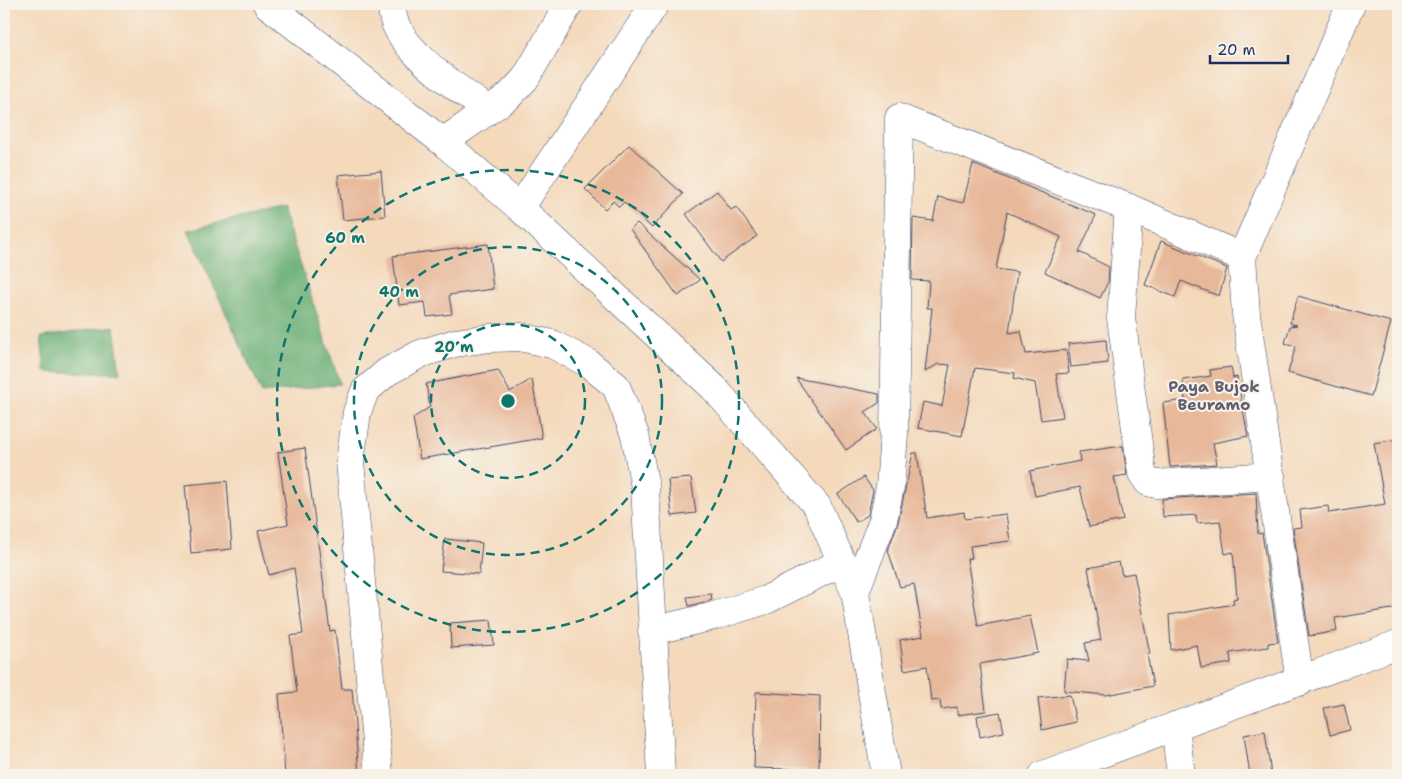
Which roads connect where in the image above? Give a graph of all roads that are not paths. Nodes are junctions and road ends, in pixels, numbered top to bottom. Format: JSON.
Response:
{"nodes":[{"id":1,"x":393,"y":4,"type":"edge"},
{"id":2,"x":569,"y":4,"type":"edge"},
{"id":3,"x":655,"y":4,"type":"edge"},
{"id":4,"x":1351,"y":4,"type":"edge"},
{"id":5,"x":272,"y":5,"type":"edge"},
{"id":6,"x":487,"y":109,"type":"junction"},
{"id":7,"x":443,"y":142,"type":"junction"},
{"id":8,"x":520,"y":208,"type":"junction"},
{"id":9,"x":1129,"y":208,"type":"junction"},
{"id":10,"x":1242,"y":256,"type":"junction"},
{"id":11,"x":1271,"y":476,"type":"junction"},
{"id":12,"x":842,"y":562,"type":"junction"},
{"id":13,"x":855,"y":592,"type":"junction"},
{"id":14,"x":652,"y":631,"type":"junction"},
{"id":15,"x":1398,"y":644,"type":"edge"},
{"id":16,"x":1300,"y":682,"type":"junction"},
{"id":17,"x":1175,"y":726,"type":"junction"},
{"id":18,"x":659,"y":773,"type":"edge"},
{"id":19,"x":378,"y":775,"type":"edge"},
{"id":20,"x":886,"y":775,"type":"edge"},
{"id":21,"x":1043,"y":775,"type":"edge"},
{"id":22,"x":1181,"y":775,"type":"edge"}],
"edges":[{"from":1,"to":6,"type":"street"},
{"from":2,"to":6,"type":"street"},
{"from":3,"to":8,"type":"street"},
{"from":4,"to":10,"type":"street"},
{"from":5,"to":7,"type":"street"},
{"from":6,"to":7,"type":"street"},
{"from":7,"to":8,"type":"street"},
{"from":8,"to":12,"type":"street"},
{"from":9,"to":10,"type":"street"},
{"from":9,"to":11,"type":"street"},
{"from":9,"to":13,"type":"street"},
{"from":10,"to":11,"type":"street"},
{"from":11,"to":16,"type":"street"},
{"from":12,"to":13,"type":"street"},
{"from":12,"to":14,"type":"street"},
{"from":13,"to":20,"type":"street"},
{"from":14,"to":18,"type":"street"},
{"from":14,"to":19,"type":"street"},
{"from":15,"to":16,"type":"street"},
{"from":16,"to":17,"type":"street"},
{"from":17,"to":21,"type":"street"},
{"from":17,"to":22,"type":"street"}]}
